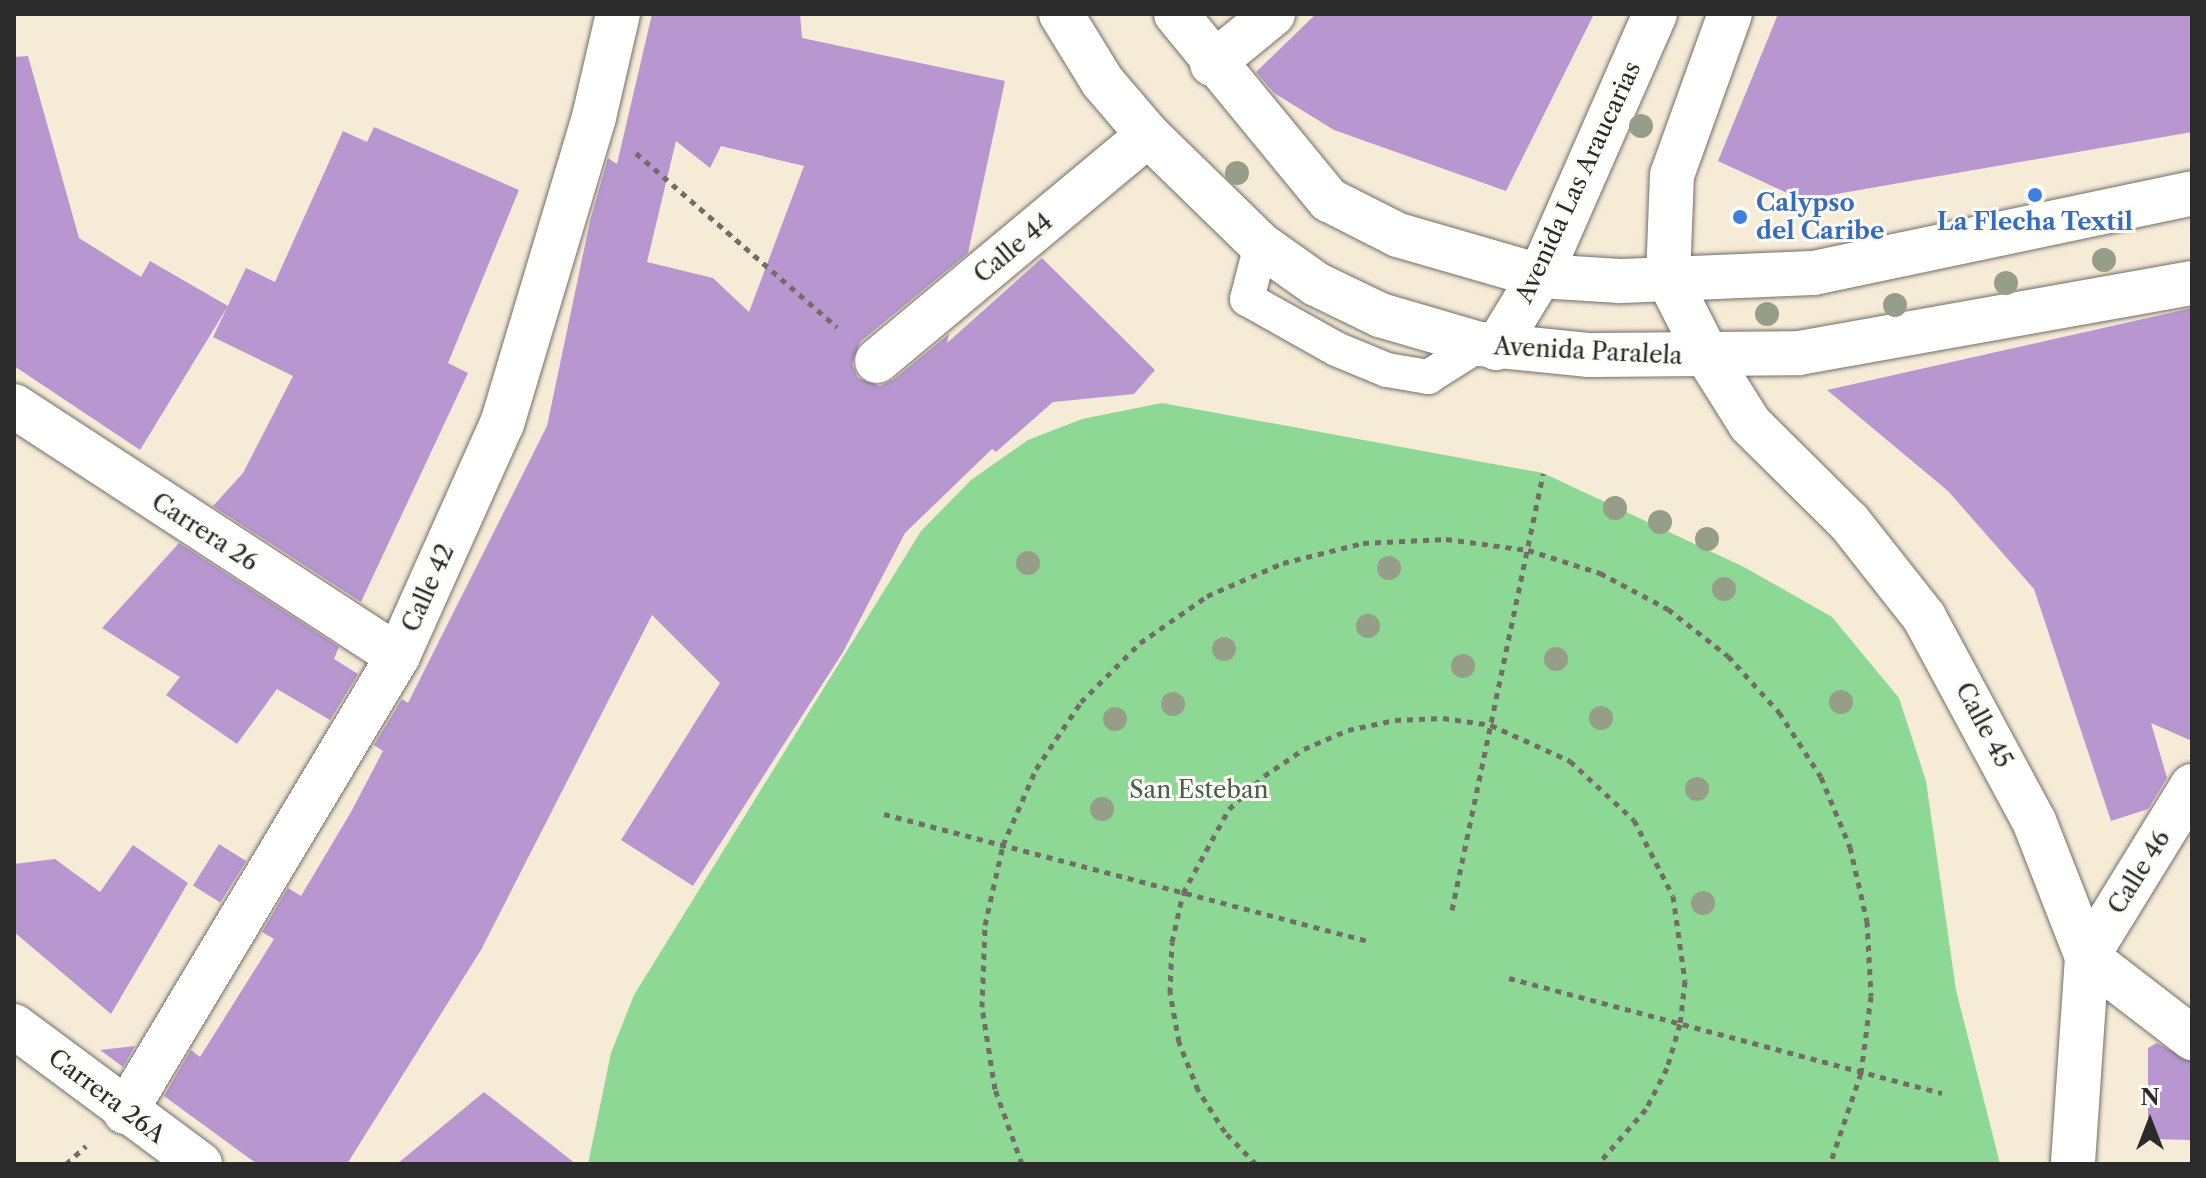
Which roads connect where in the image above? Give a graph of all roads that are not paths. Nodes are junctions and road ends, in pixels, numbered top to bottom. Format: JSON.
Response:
{"nodes":[{"id":1,"x":618,"y":14,"type":"edge"},
{"id":2,"x":1061,"y":14,"type":"edge"},
{"id":3,"x":1176,"y":14,"type":"edge"},
{"id":4,"x":1273,"y":14,"type":"edge"},
{"id":5,"x":1655,"y":14,"type":"edge"},
{"id":6,"x":1730,"y":14,"type":"edge"},
{"id":7,"x":1212,"y":64,"type":"junction"},
{"id":8,"x":1148,"y":135,"type":"junction"},
{"id":9,"x":2192,"y":193,"type":"edge"},
{"id":10,"x":1540,"y":276,"type":"junction"},
{"id":11,"x":1668,"y":278,"type":"junction"},
{"id":12,"x":2192,"y":283,"type":"edge"},
{"id":13,"x":1488,"y":346,"type":"junction"},
{"id":14,"x":1708,"y":357,"type":"junction"},
{"id":15,"x":877,"y":361,"type":"road end"},
{"id":16,"x":20,"y":425,"type":"edge"},
{"id":17,"x":398,"y":656,"type":"junction"},
{"id":18,"x":2192,"y":786,"type":"edge"},
{"id":19,"x":2087,"y":957,"type":"junction"},
{"id":20,"x":14,"y":1026,"type":"edge"},
{"id":21,"x":2192,"y":1038,"type":"edge"},
{"id":22,"x":125,"y":1112,"type":"junction"},
{"id":23,"x":200,"y":1164,"type":"edge"},
{"id":24,"x":2073,"y":1164,"type":"edge"}],
"edges":[{"from":1,"to":17,"type":"street","name":"Calle 42"},
{"from":2,"to":8,"type":"street","name":"Avenida Paralela"},
{"from":3,"to":7,"type":"street"},
{"from":4,"to":7,"type":"street"},
{"from":5,"to":10,"type":"street","name":"Avenida Las Araucarias"},
{"from":6,"to":11,"type":"street"},
{"from":7,"to":10,"type":"street"},
{"from":8,"to":13,"type":"street","name":"Avenida Paralela"},
{"from":8,"to":15,"type":"street","name":"Calle 44"},
{"from":9,"to":11,"type":"street"},
{"from":10,"to":11,"type":"street"},
{"from":10,"to":13,"type":"street","name":"Avenida Las Araucarias"},
{"from":11,"to":14,"type":"street"},
{"from":12,"to":14,"type":"street","name":"Avenida Paralela"},
{"from":13,"to":14,"type":"street","name":"Avenida Paralela"},
{"from":14,"to":19,"type":"street","name":"Calle 45"},
{"from":16,"to":17,"type":"street","name":"Carrera 26"},
{"from":17,"to":22,"type":"street","name":"Calle 42"},
{"from":18,"to":19,"type":"street","name":"Calle 46"},
{"from":19,"to":21,"type":"street"},
{"from":19,"to":24,"type":"street","name":"Calle 45"},
{"from":20,"to":22,"type":"street","name":"Carrera 26A"},
{"from":22,"to":23,"type":"street","name":"Carrera 26A"}]}
